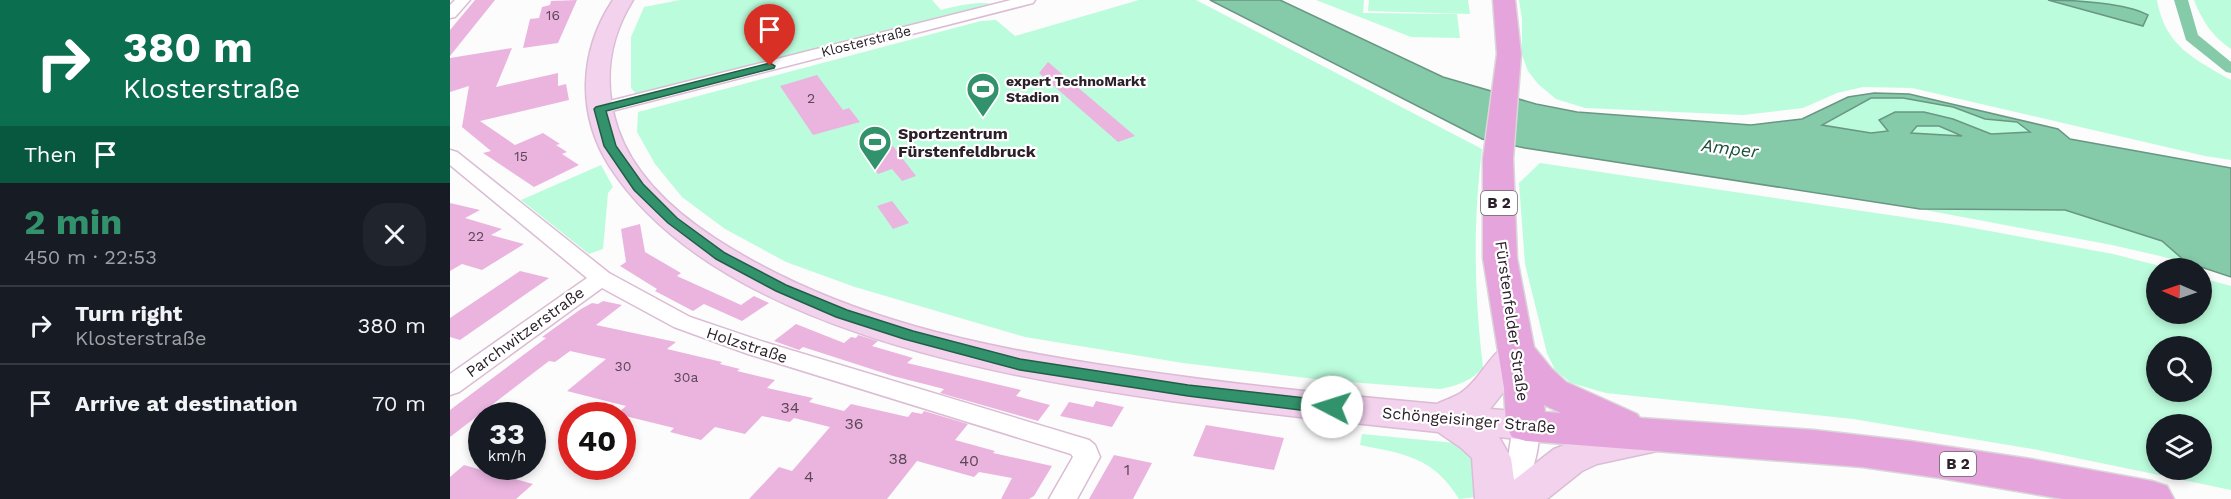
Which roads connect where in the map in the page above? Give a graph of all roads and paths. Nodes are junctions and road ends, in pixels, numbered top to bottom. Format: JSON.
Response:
{"nodes":[{"id":1,"x":463,"y":0,"type":"edge"},
{"id":2,"x":623,"y":0,"type":"edge"},
{"id":3,"x":1028,"y":0,"type":"edge"},
{"id":4,"x":1504,"y":0,"type":"edge"},
{"id":5,"x":450,"y":14,"type":"edge"},
{"id":6,"x":600,"y":109,"type":"junction"},
{"id":7,"x":450,"y":156,"type":"edge"},
{"id":8,"x":601,"y":278,"type":"junction"},
{"id":9,"x":1518,"y":352,"type":"junction"},
{"id":10,"x":450,"y":386,"type":"edge"},
{"id":11,"x":1443,"y":417,"type":"junction"},
{"id":12,"x":1526,"y":426,"type":"junction"},
{"id":13,"x":1660,"y":435,"type":"junction"},
{"id":14,"x":1063,"y":499,"type":"edge"},
{"id":15,"x":1495,"y":499,"type":"edge"},
{"id":16,"x":1506,"y":499,"type":"edge"},
{"id":17,"x":1519,"y":499,"type":"edge"},
{"id":18,"x":2152,"y":499,"type":"edge"}],
"edges":[{"from":1,"to":5,"type":"street"},
{"from":2,"to":6,"type":"street","name":"Schöngeisinger Straße"},
{"from":3,"to":6,"type":"street","name":"Klosterstraße"},
{"from":4,"to":9,"type":"main road","name":"Fürstenfelder Straße","number":"B 2"},
{"from":6,"to":11,"type":"street","name":"Schöngeisinger Straße"},
{"from":7,"to":8,"type":"street","name":"Holzstraße"},
{"from":8,"to":10,"type":"street","name":"Parchwitzerstraße"},
{"from":8,"to":14,"type":"street","name":"Holzstraße"},
{"from":9,"to":11,"type":"street"},
{"from":9,"to":12,"type":"main road","name":"Fürstenfelder Straße"},
{"from":9,"to":13,"type":"main road"},
{"from":11,"to":12,"type":"street","name":"Schöngeisinger Straße"},
{"from":11,"to":15,"type":"street"},
{"from":12,"to":13,"type":"main road","name":"Schöngeisinger Straße","number":"B 2"},
{"from":12,"to":16,"type":"street"},
{"from":13,"to":17,"type":"street"},
{"from":13,"to":18,"type":"main road","name":"Schöngeisinger Straße","number":"B 2"}]}
